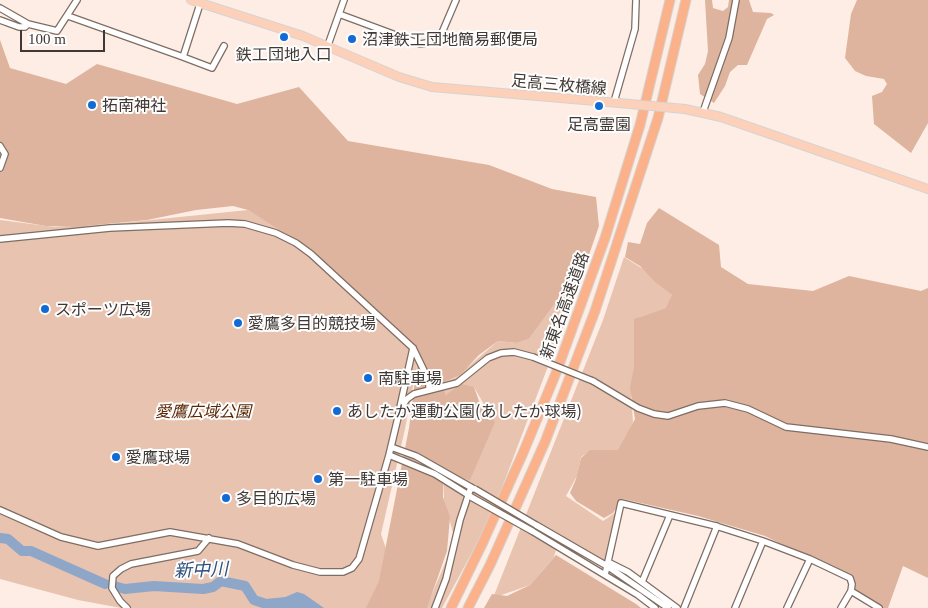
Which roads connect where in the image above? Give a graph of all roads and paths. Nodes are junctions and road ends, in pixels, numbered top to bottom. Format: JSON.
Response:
{"nodes":[{"id":1,"x":76,"y":0,"type":"edge"},
{"id":2,"x":344,"y":0,"type":"edge"},
{"id":3,"x":456,"y":0,"type":"edge"},
{"id":4,"x":636,"y":0,"type":"edge"},
{"id":5,"x":664,"y":0,"type":"edge"},
{"id":6,"x":670,"y":0,"type":"edge"},
{"id":7,"x":686,"y":0,"type":"edge"},
{"id":8,"x":736,"y":0,"type":"edge"},
{"id":9,"x":194,"y":1,"type":"edge"},
{"id":10,"x":0,"y":8,"type":"edge"},
{"id":11,"x":339,"y":14,"type":"junction"},
{"id":12,"x":68,"y":16,"type":"junction"},
{"id":13,"x":0,"y":20,"type":"edge"},
{"id":14,"x":28,"y":24,"type":"junction"},
{"id":15,"x":328,"y":45,"type":"junction"},
{"id":16,"x":224,"y":46,"type":"dead end"},
{"id":17,"x":182,"y":57,"type":"junction"},
{"id":18,"x":616,"y":102,"type":"junction"},
{"id":19,"x":703,"y":112,"type":"junction"},
{"id":20,"x":640,"y":125,"type":"junction"},
{"id":21,"x":0,"y":146,"type":"edge"},
{"id":22,"x":0,"y":168,"type":"edge"},
{"id":23,"x":928,"y":189,"type":"edge"},
{"id":24,"x":0,"y":239,"type":"edge"},
{"id":25,"x":413,"y":348,"type":"junction"},
{"id":26,"x":429,"y":390,"type":"junction"},
{"id":27,"x":400,"y":409,"type":"junction"},
{"id":28,"x":391,"y":447,"type":"junction"},
{"id":29,"x":928,"y":447,"type":"edge"},
{"id":30,"x":389,"y":455,"type":"junction"},
{"id":31,"x":473,"y":488,"type":"junction"},
{"id":32,"x":469,"y":496,"type":"junction"},
{"id":33,"x":0,"y":510,"type":"edge"},
{"id":34,"x":670,"y":515,"type":"junction"},
{"id":35,"x":716,"y":526,"type":"junction"},
{"id":36,"x":209,"y":538,"type":"junction"},
{"id":37,"x":764,"y":541,"type":"junction"},
{"id":38,"x":810,"y":559,"type":"junction"},
{"id":39,"x":607,"y":564,"type":"junction"},
{"id":40,"x":605,"y":575,"type":"junction"},
{"id":41,"x":642,"y":582,"type":"junction"},
{"id":42,"x":851,"y":591,"type":"junction"},
{"id":43,"x":127,"y":608,"type":"edge"},
{"id":44,"x":435,"y":608,"type":"edge"},
{"id":45,"x":451,"y":608,"type":"edge"},
{"id":46,"x":468,"y":608,"type":"edge"},
{"id":47,"x":655,"y":608,"type":"edge"},
{"id":48,"x":668,"y":608,"type":"edge"},
{"id":49,"x":677,"y":608,"type":"edge"},
{"id":50,"x":684,"y":608,"type":"edge"},
{"id":51,"x":734,"y":608,"type":"edge"},
{"id":52,"x":787,"y":608,"type":"edge"},
{"id":53,"x":841,"y":608,"type":"edge"},
{"id":54,"x":879,"y":608,"type":"edge"}],
"edges":[{"from":1,"to":12,"type":"street"},
{"from":2,"to":11,"type":"street"},
{"from":3,"to":11,"type":"street"},
{"from":4,"to":18,"type":"street"},
{"from":5,"to":20,"type":"highway"},
{"from":6,"to":20,"type":"highway","name":"新東名高速道路"},
{"from":7,"to":46,"type":"highway","name":"新東名高速道路"},
{"from":8,"to":19,"type":"street"},
{"from":9,"to":15,"type":"main road","name":"足高三枚橋線"},
{"from":9,"to":17,"type":"street"},
{"from":10,"to":14,"type":"street"},
{"from":11,"to":15,"type":"street"},
{"from":12,"to":14,"type":"street"},
{"from":12,"to":17,"type":"street"},
{"from":13,"to":14,"type":"street"},
{"from":15,"to":18,"type":"main road","name":"足高三枚橋線"},
{"from":16,"to":17,"type":"street"},
{"from":18,"to":19,"type":"main road","name":"足高三枚橋線","bridge":true},
{"from":19,"to":23,"type":"main road","name":"足高三枚橋線"},
{"from":20,"to":45,"type":"highway","name":"新東名高速道路"},
{"from":21,"to":22,"type":"street"},
{"from":24,"to":25,"type":"street"},
{"from":25,"to":26,"type":"street"},
{"from":25,"to":27,"type":"street"},
{"from":26,"to":27,"type":"street"},
{"from":26,"to":29,"type":"street","bridge":true},
{"from":27,"to":28,"type":"street"},
{"from":28,"to":30,"type":"street"},
{"from":28,"to":31,"type":"street"},
{"from":30,"to":32,"type":"street"},
{"from":30,"to":36,"type":"street"},
{"from":31,"to":32,"type":"street"},
{"from":31,"to":39,"type":"street","bridge":true},
{"from":32,"to":40,"type":"street","bridge":true},
{"from":32,"to":44,"type":"street"},
{"from":33,"to":36,"type":"street"},
{"from":34,"to":35,"type":"street"},
{"from":34,"to":39,"type":"street"},
{"from":34,"to":41,"type":"street"},
{"from":35,"to":37,"type":"street"},
{"from":35,"to":50,"type":"street"},
{"from":36,"to":43,"type":"street"},
{"from":37,"to":38,"type":"street"},
{"from":37,"to":51,"type":"street"},
{"from":38,"to":42,"type":"street"},
{"from":38,"to":52,"type":"street"},
{"from":39,"to":40,"type":"street"},
{"from":39,"to":41,"type":"street"},
{"from":39,"to":48,"type":"street"},
{"from":40,"to":47,"type":"street"},
{"from":41,"to":49,"type":"street"},
{"from":42,"to":53,"type":"street"},
{"from":42,"to":54,"type":"street"}]}
